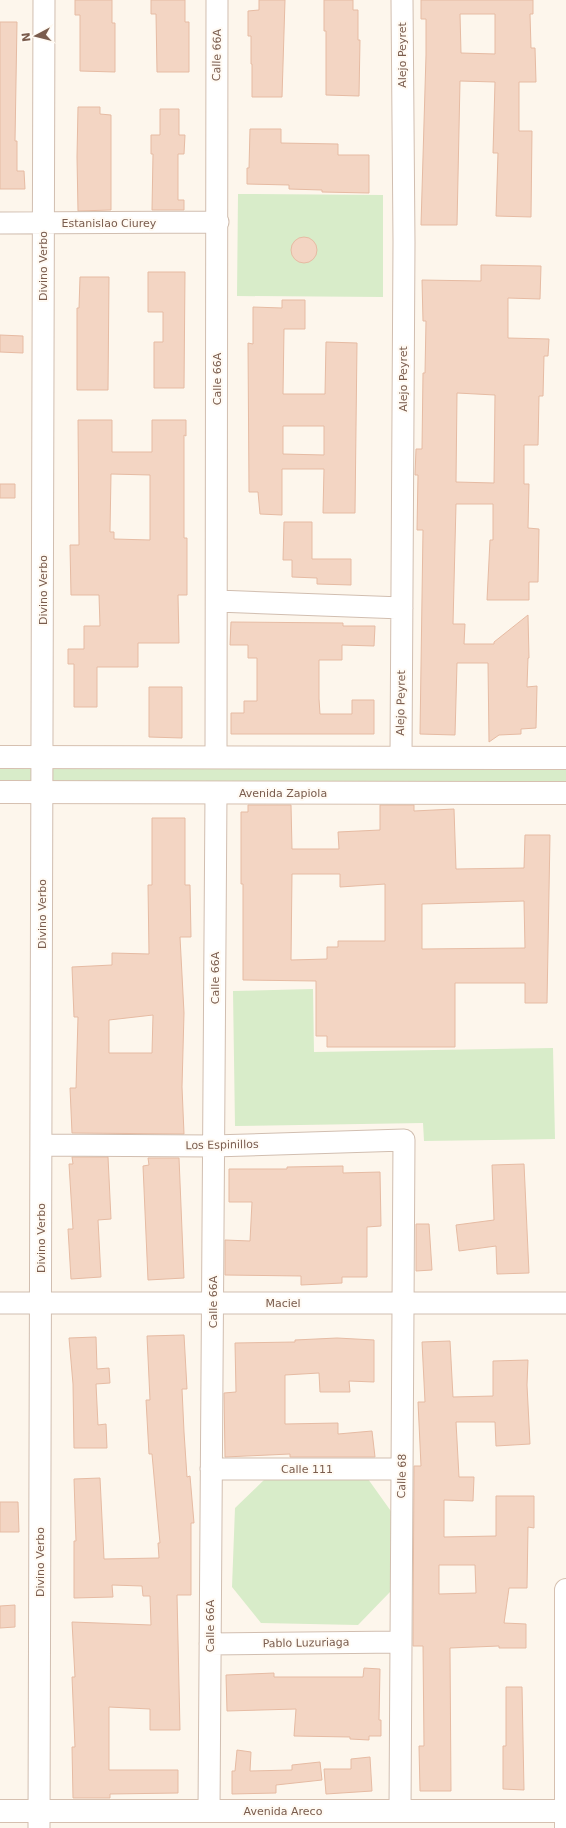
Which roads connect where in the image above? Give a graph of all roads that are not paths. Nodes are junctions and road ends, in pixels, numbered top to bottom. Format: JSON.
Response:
{"nodes":[{"id":1,"x":44,"y":0,"type":"edge"},
{"id":2,"x":217,"y":0,"type":"edge"},
{"id":3,"x":402,"y":0,"type":"edge"},
{"id":4,"x":218,"y":222,"type":"junction"},
{"id":5,"x":0,"y":223,"type":"edge"},
{"id":6,"x":43,"y":223,"type":"junction"},
{"id":7,"x":217,"y":601,"type":"junction"},
{"id":8,"x":402,"y":608,"type":"junction"},
{"id":9,"x":0,"y":757,"type":"edge"},
{"id":10,"x":42,"y":757,"type":"junction"},
{"id":11,"x":216,"y":757,"type":"junction"},
{"id":12,"x":401,"y":757,"type":"junction"},
{"id":13,"x":566,"y":758,"type":"edge"},
{"id":14,"x":0,"y":792,"type":"edge"},
{"id":15,"x":42,"y":792,"type":"junction"},
{"id":16,"x":216,"y":793,"type":"junction"},
{"id":17,"x":566,"y":793,"type":"edge"},
{"id":18,"x":404,"y":1140,"type":"joint"},
{"id":19,"x":41,"y":1145,"type":"junction"},
{"id":20,"x":213,"y":1146,"type":"junction"},
{"id":21,"x":0,"y":1303,"type":"edge"},
{"id":22,"x":41,"y":1303,"type":"junction"},
{"id":23,"x":213,"y":1303,"type":"junction"},
{"id":24,"x":403,"y":1303,"type":"junction"},
{"id":25,"x":566,"y":1303,"type":"edge"},
{"id":26,"x":211,"y":1469,"type":"junction"},
{"id":27,"x":402,"y":1469,"type":"junction"},
{"id":28,"x":566,"y":1590,"type":"edge"},
{"id":29,"x":401,"y":1642,"type":"junction"},
{"id":30,"x":210,"y":1644,"type":"junction"},
{"id":31,"x":0,"y":1811,"type":"edge"},
{"id":32,"x":209,"y":1811,"type":"junction"},
{"id":33,"x":400,"y":1811,"type":"junction"},
{"id":34,"x":566,"y":1811,"type":"edge"},
{"id":35,"x":39,"y":1819,"type":"edge"},
{"id":36,"x":566,"y":1828,"type":"edge"}],
"edges":[{"from":1,"to":6,"type":"street","name":"Divino Verbo"},
{"from":2,"to":4,"type":"street","name":"Calle 66A"},
{"from":3,"to":8,"type":"street","name":"Alejo Peyret"},
{"from":4,"to":6,"type":"street","name":"Estanislao Ciurey"},
{"from":4,"to":7,"type":"street","name":"Calle 66A"},
{"from":5,"to":6,"type":"street","name":"Estanislao Ciurey"},
{"from":6,"to":10,"type":"street","name":"Divino Verbo"},
{"from":7,"to":8,"type":"street"},
{"from":7,"to":11,"type":"street","name":"Calle 66A"},
{"from":8,"to":12,"type":"street","name":"Alejo Peyret"},
{"from":9,"to":10,"type":"main road"},
{"from":10,"to":11,"type":"main road"},
{"from":10,"to":15,"type":"street","name":"Divino Verbo"},
{"from":11,"to":12,"type":"main road"},
{"from":12,"to":13,"type":"main road"},
{"from":14,"to":15,"type":"main road","name":"Avenida Zapiola"},
{"from":15,"to":16,"type":"main road","name":"Avenida Zapiola"},
{"from":15,"to":19,"type":"street","name":"Divino Verbo"},
{"from":16,"to":17,"type":"main road","name":"Avenida Zapiola"},
{"from":16,"to":20,"type":"street","name":"Calle 66A"},
{"from":18,"to":20,"type":"street","name":"Los Espinillos"},
{"from":18,"to":24,"type":"street","name":"Calle 68"},
{"from":19,"to":20,"type":"street","name":"Los Espinillos"},
{"from":19,"to":22,"type":"street","name":"Divino Verbo"},
{"from":20,"to":23,"type":"street","name":"Calle 66A"},
{"from":21,"to":22,"type":"street","name":"Maciel"},
{"from":22,"to":23,"type":"street","name":"Maciel"},
{"from":22,"to":35,"type":"street","name":"Divino Verbo"},
{"from":23,"to":24,"type":"street","name":"Maciel"},
{"from":23,"to":26,"type":"street","name":"Calle 66A"},
{"from":24,"to":25,"type":"street","name":"Maciel"},
{"from":24,"to":27,"type":"street","name":"Calle 68"},
{"from":26,"to":27,"type":"street","name":"Calle 111"},
{"from":26,"to":30,"type":"street","name":"Calle 66A"},
{"from":27,"to":29,"type":"street","name":"Calle 68"},
{"from":28,"to":34,"type":"main road"},
{"from":29,"to":30,"type":"street","name":"Pablo Luzuriaga"},
{"from":29,"to":33,"type":"street","name":"Calle 68"},
{"from":30,"to":32,"type":"street","name":"Calle 66A"},
{"from":31,"to":35,"type":"main road","name":"Avenida Areco"},
{"from":32,"to":33,"type":"main road","name":"Avenida Areco"},
{"from":32,"to":35,"type":"main road","name":"Avenida Areco"},
{"from":33,"to":34,"type":"main road","name":"Avenida Areco"},
{"from":34,"to":36,"type":"main road"}]}
